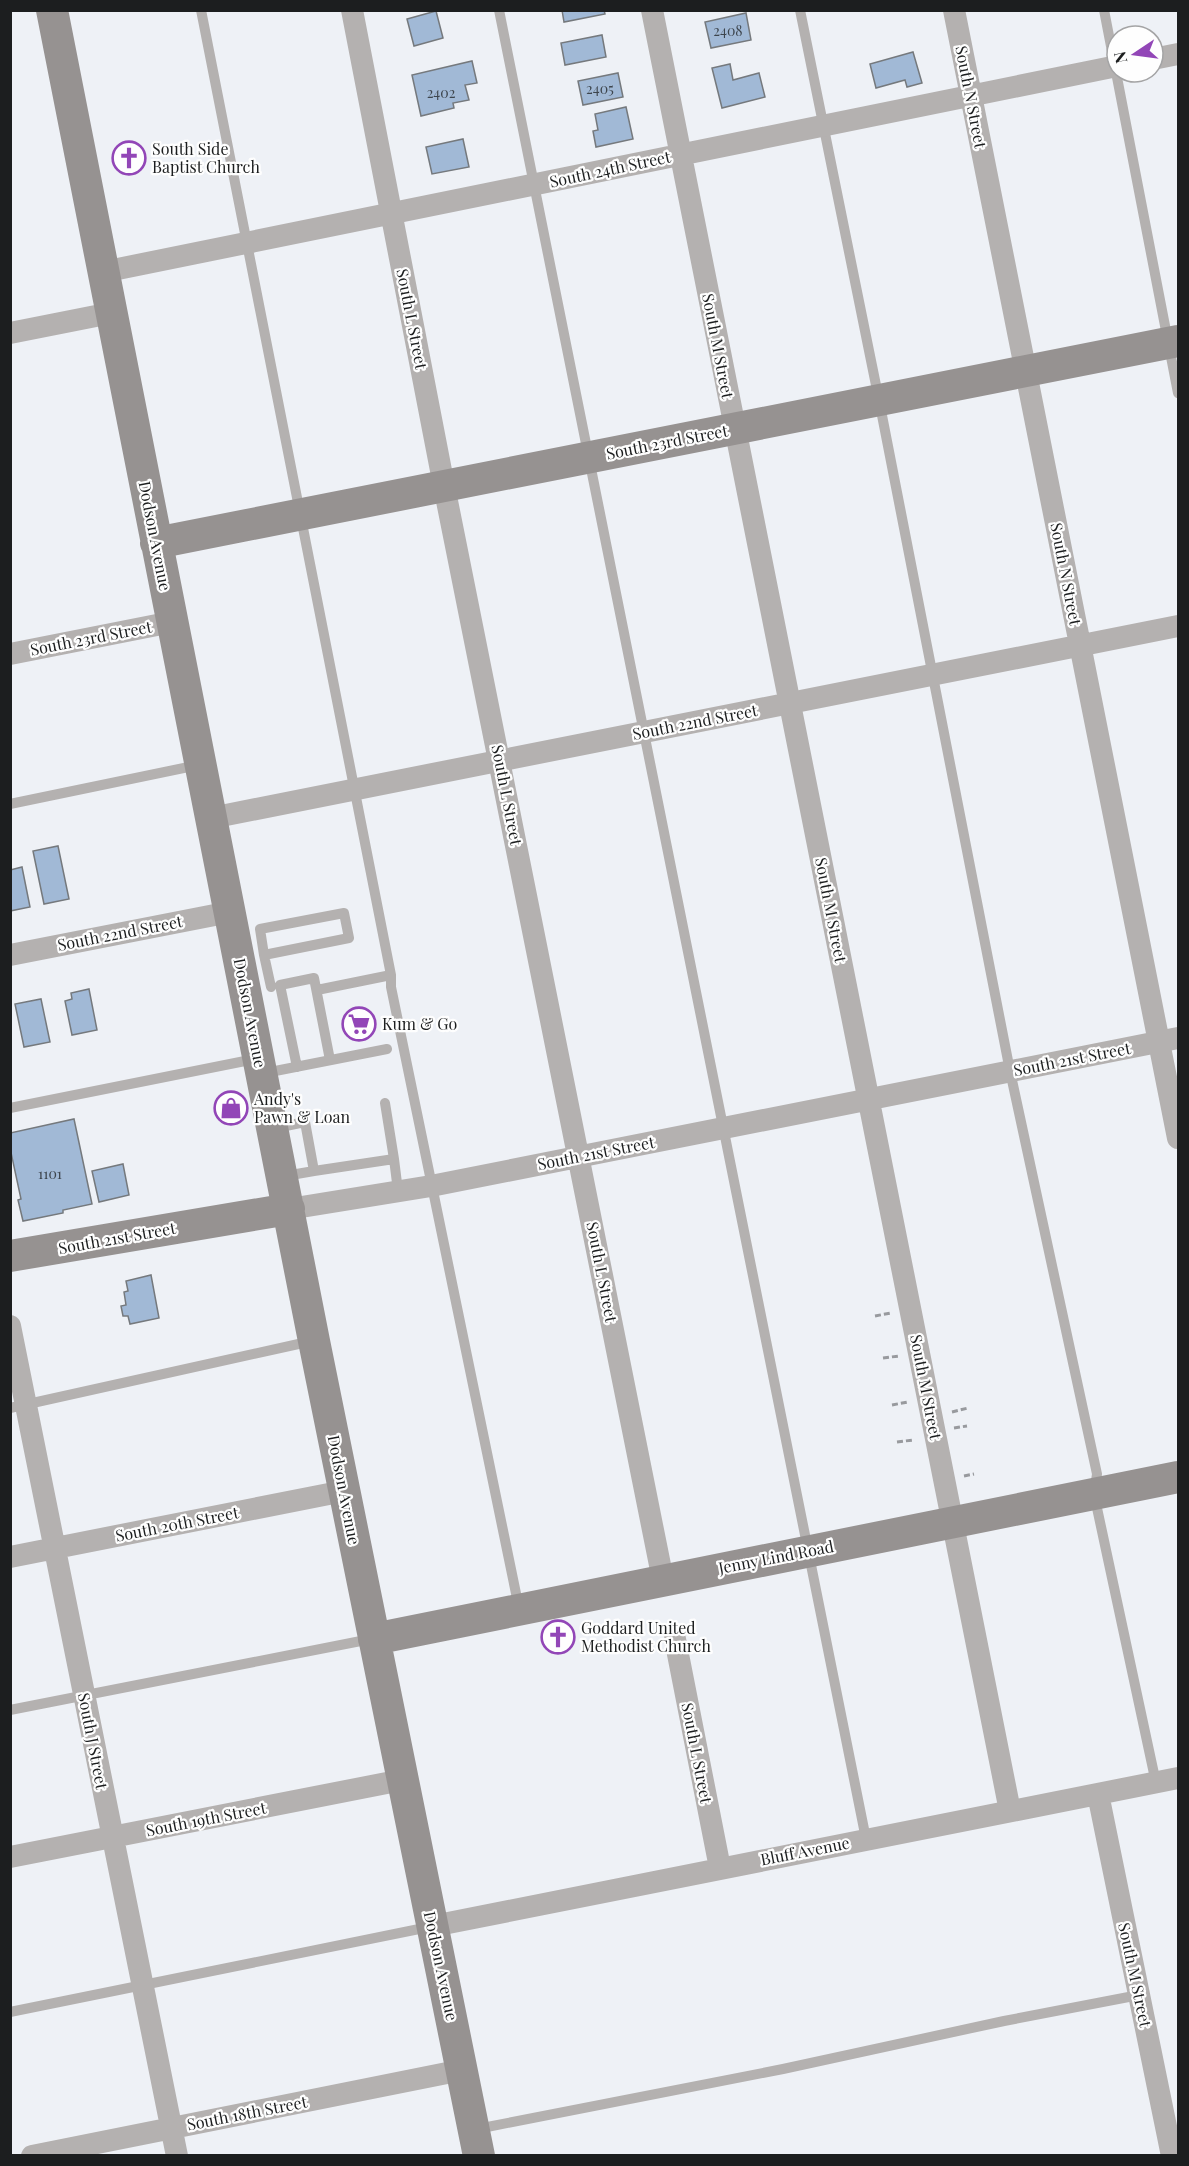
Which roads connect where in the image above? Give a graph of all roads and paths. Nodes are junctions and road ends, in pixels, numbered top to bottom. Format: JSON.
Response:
{"nodes":[{"id":1,"x":52,"y":10,"type":"edge"},
{"id":2,"x":201,"y":10,"type":"edge"},
{"id":3,"x":352,"y":10,"type":"edge"},
{"id":4,"x":499,"y":10,"type":"edge"},
{"id":5,"x":652,"y":10,"type":"edge"},
{"id":6,"x":800,"y":10,"type":"edge"},
{"id":7,"x":954,"y":10,"type":"edge"},
{"id":8,"x":1105,"y":68,"type":"edge"},
{"id":9,"x":1120,"y":84,"type":"edge"},
{"id":10,"x":970,"y":96,"type":"junction"},
{"id":11,"x":824,"y":126,"type":"junction"},
{"id":12,"x":680,"y":155,"type":"junction"},
{"id":13,"x":534,"y":185,"type":"junction"},
{"id":14,"x":392,"y":213,"type":"junction"},
{"id":15,"x":246,"y":243,"type":"junction"},
{"id":16,"x":103,"y":272,"type":"junction"},
{"id":17,"x":111,"y":313,"type":"junction"},
{"id":18,"x":10,"y":333,"type":"edge"},
{"id":19,"x":1174,"y":342,"type":"edge"},
{"id":20,"x":1025,"y":372,"type":"junction"},
{"id":21,"x":1179,"y":393,"type":"edge"},
{"id":22,"x":879,"y":400,"type":"junction"},
{"id":23,"x":735,"y":428,"type":"junction"},
{"id":24,"x":588,"y":458,"type":"junction"},
{"id":25,"x":444,"y":486,"type":"junction"},
{"id":26,"x":302,"y":514,"type":"junction"},
{"id":27,"x":156,"y":543,"type":"junction"},
{"id":28,"x":172,"y":622,"type":"junction"},
{"id":29,"x":1179,"y":626,"type":"edge"},
{"id":30,"x":1080,"y":646,"type":"junction"},
{"id":31,"x":10,"y":654,"type":"edge"},
{"id":32,"x":933,"y":675,"type":"junction"},
{"id":33,"x":790,"y":703,"type":"junction"},
{"id":34,"x":642,"y":733,"type":"junction"},
{"id":35,"x":500,"y":761,"type":"junction"},
{"id":36,"x":200,"y":764,"type":"junction"},
{"id":37,"x":355,"y":789,"type":"junction"},
{"id":38,"x":10,"y":804,"type":"edge"},
{"id":39,"x":211,"y":818,"type":"junction"},
{"id":40,"x":230,"y":912,"type":"junction"},
{"id":41,"x":252,"y":944,"type":"junction"},
{"id":42,"x":10,"y":955,"type":"edge"},
{"id":43,"x":391,"y":975,"type":"junction"},
{"id":44,"x":263,"y":989,"type":"junction"},
{"id":45,"x":317,"y":990,"type":"junction"},
{"id":46,"x":1169,"y":1040,"type":"edge"},
{"id":47,"x":387,"y":1049,"type":"dead end"},
{"id":48,"x":330,"y":1060,"type":"junction"},
{"id":49,"x":260,"y":1066,"type":"junction"},
{"id":50,"x":297,"y":1067,"type":"junction"},
{"id":51,"x":1010,"y":1071,"type":"junction"},
{"id":52,"x":869,"y":1098,"type":"junction"},
{"id":53,"x":385,"y":1103,"type":"dead end"},
{"id":54,"x":10,"y":1108,"type":"edge"},
{"id":55,"x":723,"y":1128,"type":"junction"},
{"id":56,"x":273,"y":1129,"type":"junction"},
{"id":57,"x":1179,"y":1138,"type":"edge"},
{"id":58,"x":579,"y":1157,"type":"junction"},
{"id":59,"x":394,"y":1159,"type":"junction"},
{"id":60,"x":314,"y":1171,"type":"junction"},
{"id":61,"x":282,"y":1176,"type":"junction"},
{"id":62,"x":431,"y":1186,"type":"junction"},
{"id":63,"x":398,"y":1191,"type":"junction"},
{"id":64,"x":289,"y":1209,"type":"junction"},
{"id":65,"x":10,"y":1257,"type":"edge"},
{"id":66,"x":10,"y":1326,"type":"edge"},
{"id":67,"x":314,"y":1341,"type":"junction"},
{"id":68,"x":19,"y":1406,"type":"edge"},
{"id":69,"x":913,"y":1440,"type":"dead end"},
{"id":70,"x":897,"y":1442,"type":"dead end"},
{"id":71,"x":1179,"y":1478,"type":"edge"},
{"id":72,"x":344,"y":1491,"type":"junction"},
{"id":73,"x":1094,"y":1494,"type":"junction"},
{"id":74,"x":953,"y":1522,"type":"junction"},
{"id":75,"x":55,"y":1549,"type":"junction"},
{"id":76,"x":807,"y":1551,"type":"junction"},
{"id":77,"x":10,"y":1557,"type":"edge"},
{"id":78,"x":663,"y":1580,"type":"junction"},
{"id":79,"x":519,"y":1609,"type":"junction"},
{"id":80,"x":374,"y":1639,"type":"junction"},
{"id":81,"x":675,"y":1639,"type":"dead end"},
{"id":82,"x":84,"y":1696,"type":"junction"},
{"id":83,"x":10,"y":1710,"type":"edge"},
{"id":84,"x":1179,"y":1778,"type":"edge"},
{"id":85,"x":402,"y":1780,"type":"junction"},
{"id":86,"x":1156,"y":1783,"type":"junction"},
{"id":87,"x":1098,"y":1794,"type":"junction"},
{"id":88,"x":1010,"y":1810,"type":"junction"},
{"id":89,"x":113,"y":1837,"type":"junction"},
{"id":90,"x":866,"y":1839,"type":"junction"},
{"id":91,"x":10,"y":1857,"type":"edge"},
{"id":92,"x":720,"y":1868,"type":"junction"},
{"id":93,"x":433,"y":1926,"type":"junction"},
{"id":94,"x":143,"y":1986,"type":"junction"},
{"id":95,"x":1139,"y":1995,"type":"junction"},
{"id":96,"x":10,"y":2012,"type":"edge"},
{"id":97,"x":462,"y":2070,"type":"junction"},
{"id":98,"x":171,"y":2128,"type":"junction"},
{"id":99,"x":477,"y":2143,"type":"edge"},
{"id":100,"x":32,"y":2156,"type":"edge"},
{"id":101,"x":177,"y":2156,"type":"edge"},
{"id":102,"x":1172,"y":2156,"type":"edge"}],
"edges":[{"from":1,"to":16,"type":"street","name":"Dodson Avenue"},
{"from":2,"to":15,"type":"lane"},
{"from":3,"to":14,"type":"street","name":"South L Street"},
{"from":4,"to":13,"type":"lane"},
{"from":5,"to":12,"type":"street","name":"South M Street"},
{"from":6,"to":11,"type":"lane"},
{"from":7,"to":10,"type":"street","name":"South N Street"},
{"from":8,"to":10,"type":"street","name":"South 24th Street"},
{"from":9,"to":19,"type":"lane"},
{"from":10,"to":11,"type":"street","name":"South 24th Street"},
{"from":10,"to":20,"type":"street","name":"South N Street"},
{"from":11,"to":12,"type":"street","name":"South 24th Street"},
{"from":11,"to":22,"type":"lane"},
{"from":12,"to":13,"type":"street","name":"South 24th Street"},
{"from":12,"to":23,"type":"street","name":"South M Street"},
{"from":13,"to":14,"type":"street","name":"South 24th Street"},
{"from":13,"to":24,"type":"lane"},
{"from":14,"to":15,"type":"street","name":"South 24th Street"},
{"from":14,"to":25,"type":"street","name":"South L Street"},
{"from":15,"to":16,"type":"street","name":"South 24th Street"},
{"from":15,"to":26,"type":"lane"},
{"from":16,"to":17,"type":"street","name":"Dodson Avenue"},
{"from":17,"to":18,"type":"street"},
{"from":17,"to":27,"type":"street","name":"Dodson Avenue"},
{"from":19,"to":20,"type":"street","name":"South 23rd Street"},
{"from":19,"to":21,"type":"lane"},
{"from":20,"to":22,"type":"street","name":"South 23rd Street"},
{"from":20,"to":30,"type":"street","name":"South N Street"},
{"from":22,"to":23,"type":"street","name":"South 23rd Street"},
{"from":22,"to":32,"type":"lane"},
{"from":23,"to":24,"type":"street","name":"South 23rd Street"},
{"from":23,"to":33,"type":"street","name":"South M Street"},
{"from":24,"to":25,"type":"street","name":"South 23rd Street"},
{"from":24,"to":34,"type":"lane"},
{"from":25,"to":26,"type":"street","name":"South 23rd Street"},
{"from":25,"to":35,"type":"street","name":"South L Street"},
{"from":26,"to":27,"type":"street","name":"South 23rd Street"},
{"from":26,"to":37,"type":"lane"},
{"from":27,"to":28,"type":"street","name":"Dodson Avenue"},
{"from":28,"to":31,"type":"street","name":"South 23rd Street"},
{"from":28,"to":36,"type":"street","name":"Dodson Avenue"},
{"from":29,"to":30,"type":"street","name":"South 22nd Street"},
{"from":30,"to":32,"type":"street","name":"South 22nd Street"},
{"from":30,"to":46,"type":"street","name":"South N Street"},
{"from":32,"to":33,"type":"street","name":"South 22nd Street"},
{"from":32,"to":51,"type":"lane"},
{"from":33,"to":34,"type":"street","name":"South 22nd Street"},
{"from":33,"to":52,"type":"street","name":"South M Street"},
{"from":34,"to":35,"type":"street","name":"South 22nd Street"},
{"from":34,"to":55,"type":"lane"},
{"from":35,"to":37,"type":"street","name":"South 22nd Street"},
{"from":35,"to":58,"type":"street","name":"South L Street"},
{"from":36,"to":38,"type":"lane"},
{"from":36,"to":39,"type":"street","name":"Dodson Avenue"},
{"from":37,"to":39,"type":"street","name":"South 22nd Street"},
{"from":37,"to":43,"type":"lane"},
{"from":39,"to":40,"type":"street","name":"Dodson Avenue"},
{"from":40,"to":41,"type":"street","name":"Dodson Avenue"},
{"from":40,"to":42,"type":"street","name":"South 22nd Street"},
{"from":41,"to":41,"type":"lane"},
{"from":41,"to":44,"type":"street","name":"Dodson Avenue"},
{"from":43,"to":45,"type":"lane"},
{"from":43,"to":62,"type":"lane"},
{"from":44,"to":45,"type":"lane"},
{"from":44,"to":49,"type":"street","name":"Dodson Avenue"},
{"from":44,"to":50,"type":"lane"},
{"from":45,"to":48,"type":"lane"},
{"from":46,"to":51,"type":"street","name":"South 21st Street"},
{"from":46,"to":57,"type":"street","name":"South N Street"},
{"from":47,"to":48,"type":"lane"},
{"from":48,"to":50,"type":"lane"},
{"from":49,"to":50,"type":"lane"},
{"from":49,"to":54,"type":"lane"},
{"from":49,"to":56,"type":"street","name":"Dodson Avenue"},
{"from":51,"to":52,"type":"street","name":"South 21st Street"},
{"from":51,"to":73,"type":"lane"},
{"from":52,"to":55,"type":"street","name":"South 21st Street"},
{"from":52,"to":74,"type":"street","name":"South M Street"},
{"from":53,"to":59,"type":"lane"},
{"from":55,"to":58,"type":"street","name":"South 21st Street"},
{"from":55,"to":76,"type":"lane"},
{"from":56,"to":60,"type":"lane"},
{"from":56,"to":61,"type":"street","name":"Dodson Avenue"},
{"from":58,"to":62,"type":"street","name":"South 21st Street"},
{"from":58,"to":78,"type":"street","name":"South L Street"},
{"from":59,"to":60,"type":"lane"},
{"from":59,"to":63,"type":"lane"},
{"from":60,"to":61,"type":"lane"},
{"from":61,"to":64,"type":"street","name":"Dodson Avenue"},
{"from":62,"to":63,"type":"street","name":"South 21st Street"},
{"from":62,"to":79,"type":"lane"},
{"from":63,"to":64,"type":"street","name":"South 21st Street"},
{"from":64,"to":65,"type":"street","name":"South 21st Street"},
{"from":64,"to":67,"type":"street","name":"Dodson Avenue"},
{"from":66,"to":68,"type":"street","name":"South J Street"},
{"from":67,"to":68,"type":"lane"},
{"from":67,"to":72,"type":"street","name":"Dodson Avenue"},
{"from":68,"to":75,"type":"street","name":"South J Street"},
{"from":69,"to":70,"type":"path"},
{"from":71,"to":73,"type":"street","name":"Jenny Lind Road"},
{"from":72,"to":75,"type":"street","name":"South 20th Street"},
{"from":72,"to":80,"type":"street","name":"Dodson Avenue"},
{"from":73,"to":74,"type":"street","name":"Jenny Lind Road"},
{"from":73,"to":86,"type":"lane"},
{"from":74,"to":76,"type":"street","name":"Jenny Lind Road"},
{"from":74,"to":88,"type":"street","name":"South M Street"},
{"from":75,"to":77,"type":"street","name":"South 20th Street"},
{"from":75,"to":82,"type":"street","name":"South J Street"},
{"from":76,"to":78,"type":"street","name":"Jenny Lind Road"},
{"from":76,"to":90,"type":"lane"},
{"from":78,"to":79,"type":"street","name":"Jenny Lind Road"},
{"from":79,"to":80,"type":"street","name":"Jenny Lind Road"},
{"from":80,"to":82,"type":"lane"},
{"from":80,"to":85,"type":"street","name":"Dodson Avenue"},
{"from":81,"to":92,"type":"street","name":"South L Street"},
{"from":82,"to":83,"type":"lane"},
{"from":82,"to":89,"type":"street","name":"South J Street"},
{"from":84,"to":86,"type":"street","name":"Bluff Avenue"},
{"from":85,"to":89,"type":"street","name":"South 19th Street"},
{"from":85,"to":93,"type":"street","name":"Dodson Avenue"},
{"from":86,"to":87,"type":"street","name":"Bluff Avenue"},
{"from":87,"to":88,"type":"street","name":"Bluff Avenue"},
{"from":87,"to":95,"type":"street","name":"South M Street"},
{"from":88,"to":90,"type":"street","name":"Bluff Avenue"},
{"from":89,"to":91,"type":"street","name":"South 19th Street"},
{"from":89,"to":94,"type":"street","name":"South J Street"},
{"from":90,"to":92,"type":"street","name":"Bluff Avenue"},
{"from":92,"to":93,"type":"street","name":"Bluff Avenue"},
{"from":93,"to":94,"type":"lane"},
{"from":93,"to":97,"type":"street","name":"Dodson Avenue"},
{"from":94,"to":96,"type":"lane"},
{"from":94,"to":98,"type":"street","name":"South J Street"},
{"from":95,"to":99,"type":"lane"},
{"from":95,"to":102,"type":"street","name":"South M Street"},
{"from":97,"to":98,"type":"street","name":"South 18th Street"},
{"from":97,"to":99,"type":"street","name":"Dodson Avenue"},
{"from":98,"to":100,"type":"street","name":"South 18th Street"},
{"from":98,"to":101,"type":"street","name":"South J Street"}]}
